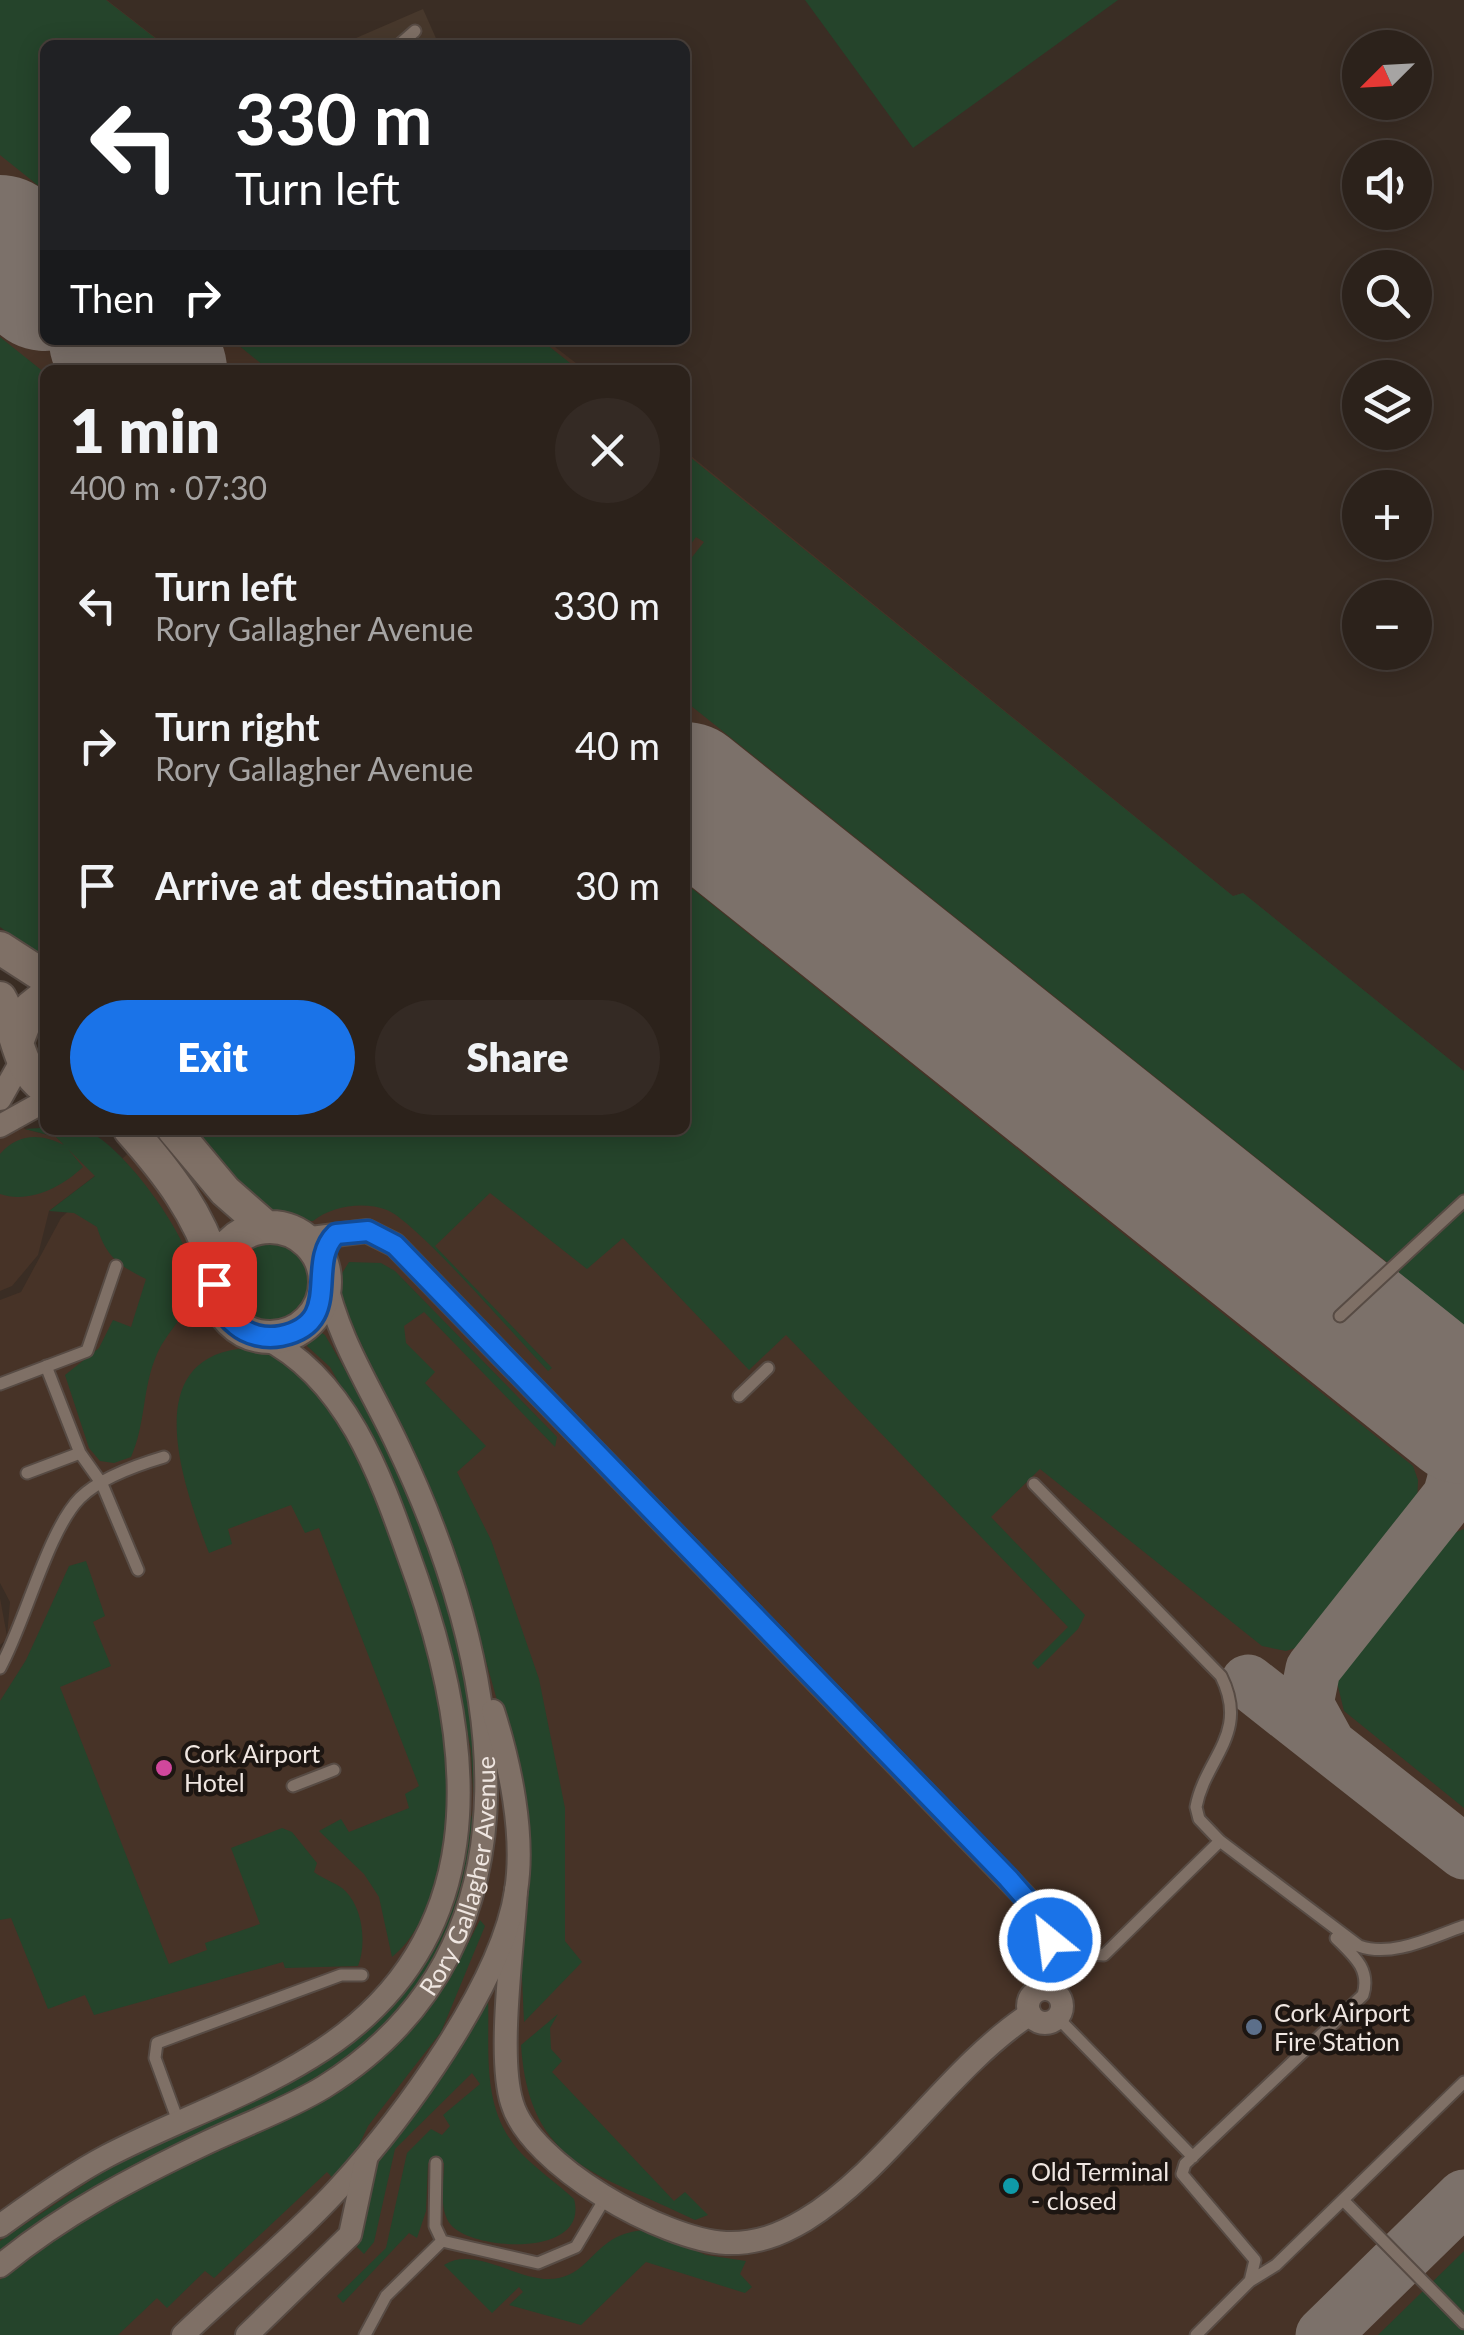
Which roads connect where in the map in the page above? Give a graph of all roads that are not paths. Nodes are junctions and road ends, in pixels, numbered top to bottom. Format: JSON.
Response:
{"nodes":[{"id":1,"x":414,"y":31,"type":"dead end"},
{"id":2,"x":404,"y":40,"type":"edge"},
{"id":3,"x":0,"y":948,"type":"edge"},
{"id":4,"x":40,"y":974,"type":"edge"},
{"id":5,"x":0,"y":998,"type":"edge"},
{"id":6,"x":40,"y":1000,"type":"edge"},
{"id":7,"x":20,"y":1049,"type":"junction"},
{"id":8,"x":40,"y":1084,"type":"edge"},
{"id":9,"x":0,"y":1099,"type":"edge"},
{"id":10,"x":40,"y":1104,"type":"edge"},
{"id":11,"x":0,"y":1126,"type":"edge"},
{"id":12,"x":134,"y":1135,"type":"edge"},
{"id":13,"x":178,"y":1135,"type":"edge"},
{"id":14,"x":1464,"y":1201,"type":"edge"},
{"id":15,"x":266,"y":1227,"type":"junction"},
{"id":16,"x":321,"y":1252,"type":"junction"},
{"id":17,"x":116,"y":1266,"type":"dead end"},
{"id":18,"x":216,"y":1269,"type":"junction"},
{"id":19,"x":1340,"y":1316,"type":"dead end"},
{"id":20,"x":263,"y":1337,"type":"junction"},
{"id":21,"x":46,"y":1366,"type":"junction"},
{"id":22,"x":768,"y":1368,"type":"dead end"},
{"id":23,"x":0,"y":1384,"type":"edge"},
{"id":24,"x":739,"y":1396,"type":"dead end"},
{"id":25,"x":80,"y":1453,"type":"junction"},
{"id":26,"x":164,"y":1457,"type":"dead end"},
{"id":27,"x":27,"y":1473,"type":"dead end"},
{"id":28,"x":102,"y":1484,"type":"junction"},
{"id":29,"x":1034,"y":1484,"type":"dead end"},
{"id":30,"x":138,"y":1570,"type":"dead end"},
{"id":31,"x":472,"y":1651,"type":"junction"},
{"id":32,"x":0,"y":1668,"type":"edge"},
{"id":33,"x":334,"y":1770,"type":"dead end"},
{"id":34,"x":293,"y":1786,"type":"dead end"},
{"id":35,"x":1220,"y":1842,"type":"junction"},
{"id":36,"x":516,"y":1890,"type":"junction"},
{"id":37,"x":1315,"y":1917,"type":"junction"},
{"id":38,"x":1464,"y":1926,"type":"edge"},
{"id":39,"x":1050,"y":1950,"type":"junction"},
{"id":40,"x":362,"y":1976,"type":"dead end"},
{"id":41,"x":1047,"y":1989,"type":"junction"},
{"id":42,"x":1030,"y":2014,"type":"junction"},
{"id":43,"x":1058,"y":2018,"type":"junction"},
{"id":44,"x":1464,"y":2082,"type":"edge"},
{"id":45,"x":178,"y":2121,"type":"junction"},
{"id":46,"x":368,"y":2151,"type":"junction"},
{"id":47,"x":1193,"y":2157,"type":"junction"},
{"id":48,"x":436,"y":2163,"type":"dead end"},
{"id":49,"x":607,"y":2195,"type":"junction"},
{"id":50,"x":1343,"y":2200,"type":"junction"},
{"id":51,"x":0,"y":2226,"type":"edge"},
{"id":52,"x":442,"y":2241,"type":"junction"},
{"id":53,"x":0,"y":2266,"type":"edge"},
{"id":54,"x":1250,"y":2282,"type":"junction"},
{"id":55,"x":1464,"y":2323,"type":"edge"},
{"id":56,"x":183,"y":2335,"type":"edge"},
{"id":57,"x":247,"y":2335,"type":"edge"},
{"id":58,"x":366,"y":2335,"type":"edge"},
{"id":59,"x":1196,"y":2335,"type":"edge"}],
"edges":[{"from":1,"to":2,"type":"lane"},
{"from":3,"to":4,"type":"street"},
{"from":5,"to":7,"type":"street"},
{"from":6,"to":7,"type":"street"},
{"from":7,"to":8,"type":"street"},
{"from":7,"to":9,"type":"street"},
{"from":10,"to":11,"type":"street"},
{"from":12,"to":18,"type":"street","name":"Rory Gallagher Avenue"},
{"from":13,"to":15,"type":"street"},
{"from":14,"to":19,"type":"lane"},
{"from":15,"to":16,"type":"street"},
{"from":15,"to":18,"type":"street"},
{"from":16,"to":20,"type":"street"},
{"from":16,"to":31,"type":"street","name":"Rory Gallagher Avenue"},
{"from":16,"to":39,"type":"street"},
{"from":17,"to":21,"type":"lane"},
{"from":18,"to":20,"type":"street","name":"Rory Gallagher Avenue"},
{"from":20,"to":45,"type":"street","name":"Rory Gallagher Avenue"},
{"from":21,"to":23,"type":"lane"},
{"from":21,"to":25,"type":"lane"},
{"from":22,"to":24,"type":"lane"},
{"from":25,"to":27,"type":"lane"},
{"from":25,"to":28,"type":"lane"},
{"from":26,"to":28,"type":"lane"},
{"from":28,"to":30,"type":"lane"},
{"from":28,"to":32,"type":"lane"},
{"from":29,"to":35,"type":"lane"},
{"from":31,"to":36,"type":"street"},
{"from":31,"to":53,"type":"street","name":"Rory Gallagher Avenue"},
{"from":33,"to":34,"type":"lane"},
{"from":35,"to":37,"type":"lane"},
{"from":35,"to":39,"type":"lane"},
{"from":36,"to":46,"type":"street"},
{"from":36,"to":49,"type":"street"},
{"from":37,"to":38,"type":"lane"},
{"from":37,"to":47,"type":"lane"},
{"from":39,"to":41,"type":"street"},
{"from":40,"to":45,"type":"lane"},
{"from":41,"to":42,"type":"street"},
{"from":41,"to":43,"type":"street"},
{"from":42,"to":43,"type":"street"},
{"from":42,"to":49,"type":"street"},
{"from":43,"to":47,"type":"lane"},
{"from":44,"to":50,"type":"lane"},
{"from":45,"to":51,"type":"street","name":"Rory Gallagher Avenue"},
{"from":46,"to":56,"type":"street"},
{"from":46,"to":57,"type":"street"},
{"from":47,"to":54,"type":"lane"},
{"from":48,"to":52,"type":"lane"},
{"from":49,"to":52,"type":"lane"},
{"from":50,"to":54,"type":"lane"},
{"from":50,"to":55,"type":"lane"},
{"from":52,"to":58,"type":"lane"},
{"from":54,"to":59,"type":"lane"}]}
